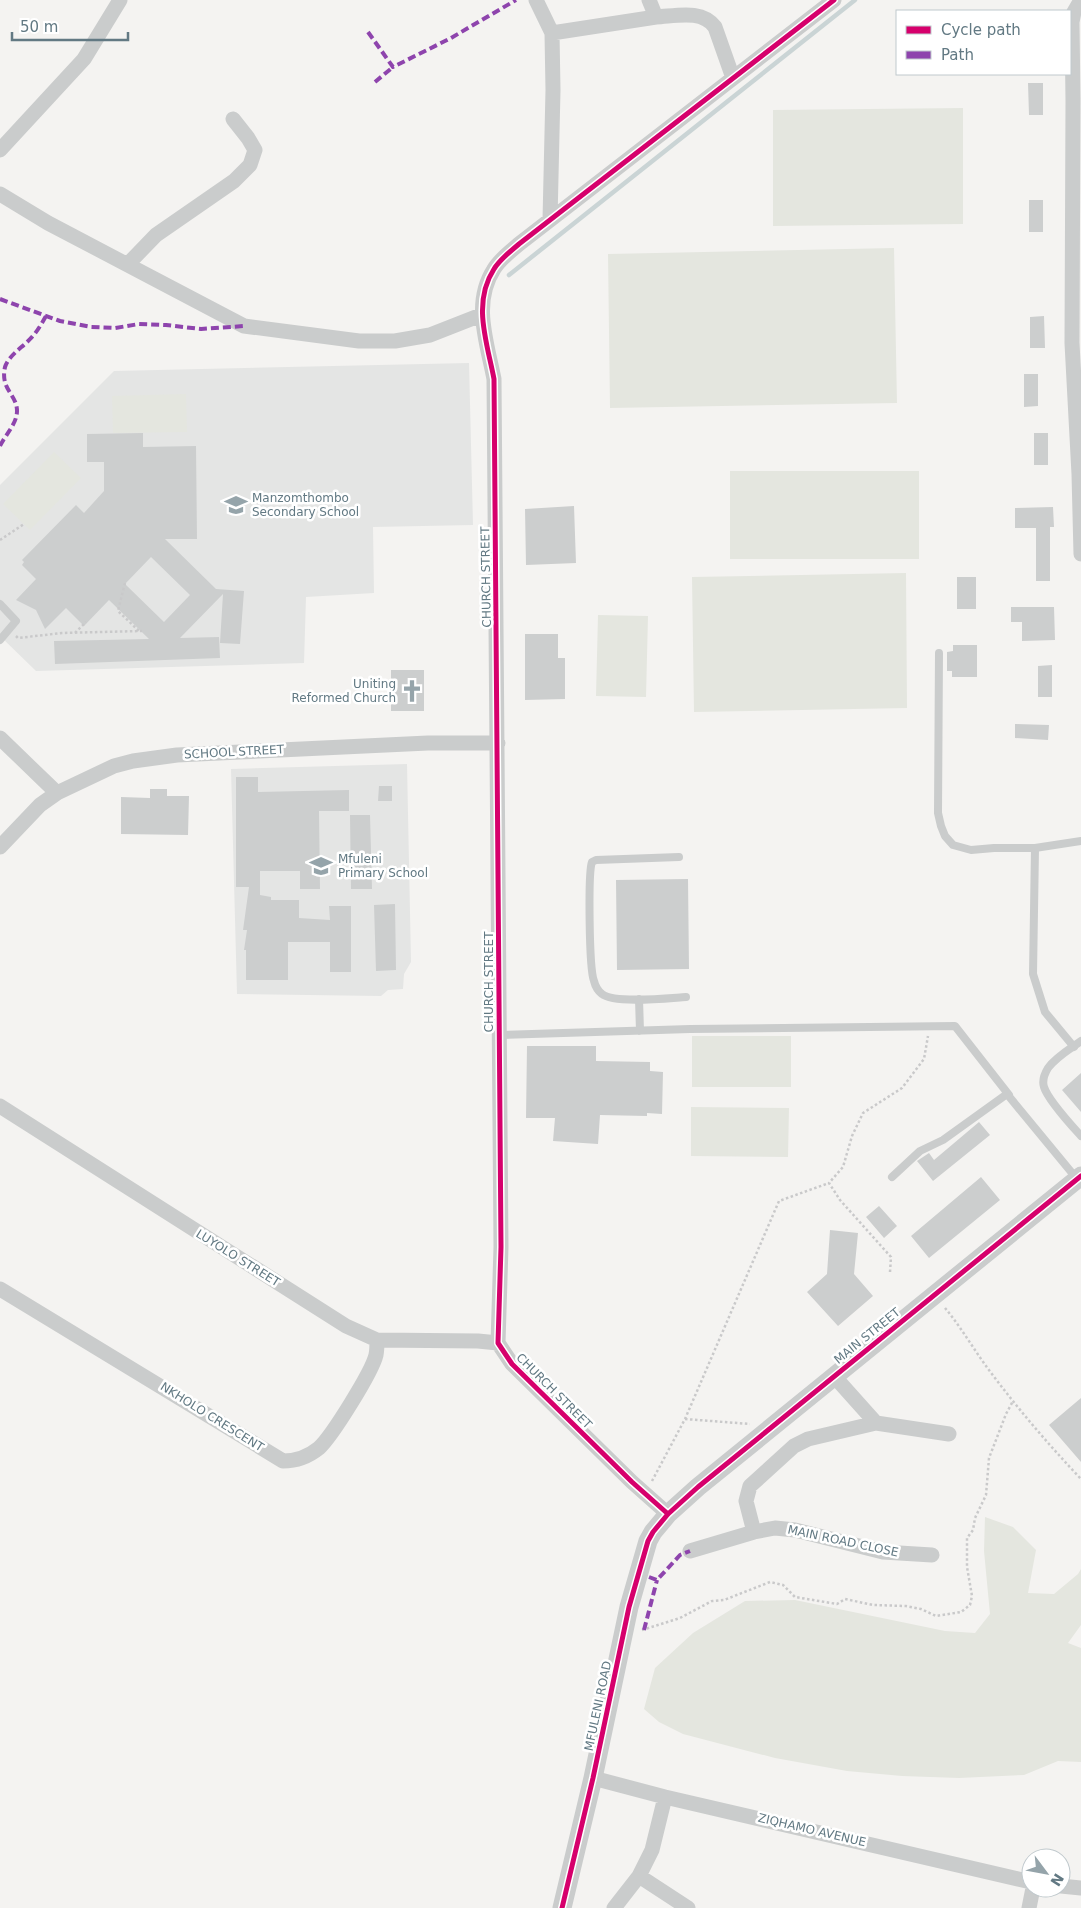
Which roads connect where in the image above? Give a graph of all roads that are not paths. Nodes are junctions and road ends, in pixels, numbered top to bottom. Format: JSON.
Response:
{"nodes":[{"id":1,"x":120,"y":0,"type":"edge"},
{"id":2,"x":536,"y":0,"type":"edge"},
{"id":3,"x":649,"y":0,"type":"edge"},
{"id":4,"x":834,"y":0,"type":"edge"},
{"id":5,"x":1081,"y":0,"type":"edge"},
{"id":6,"x":656,"y":17,"type":"junction"},
{"id":7,"x":552,"y":33,"type":"junction"},
{"id":8,"x":733,"y":78,"type":"junction"},
{"id":9,"x":233,"y":119,"type":"dead end"},
{"id":10,"x":0,"y":150,"type":"edge"},
{"id":11,"x":0,"y":194,"type":"edge"},
{"id":12,"x":550,"y":220,"type":"junction"},
{"id":13,"x":128,"y":264,"type":"junction"},
{"id":14,"x":481,"y":316,"type":"junction"},
{"id":15,"x":1076,"y":343,"type":"edge"},
{"id":16,"x":1081,"y":554,"type":"edge"},
{"id":17,"x":0,"y":604,"type":"edge"},
{"id":18,"x":1,"y":639,"type":"edge"},
{"id":19,"x":939,"y":653,"type":"dead end"},
{"id":20,"x":0,"y":738,"type":"edge"},
{"id":21,"x":498,"y":743,"type":"junction"},
{"id":22,"x":57,"y":793,"type":"junction"},
{"id":23,"x":1081,"y":841,"type":"edge"},
{"id":24,"x":0,"y":847,"type":"edge"},
{"id":25,"x":1035,"y":848,"type":"junction"},
{"id":26,"x":679,"y":857,"type":"dead end"},
{"id":27,"x":686,"y":997,"type":"dead end"},
{"id":28,"x":639,"y":1000,"type":"junction"},
{"id":29,"x":640,"y":1030,"type":"junction"},
{"id":30,"x":500,"y":1035,"type":"junction"},
{"id":31,"x":1081,"y":1041,"type":"edge"},
{"id":32,"x":1074,"y":1046,"type":"junction"},
{"id":33,"x":1009,"y":1095,"type":"junction"},
{"id":34,"x":0,"y":1106,"type":"edge"},
{"id":35,"x":1081,"y":1136,"type":"edge"},
{"id":36,"x":892,"y":1177,"type":"dead end"},
{"id":37,"x":1079,"y":1178,"type":"edge"},
{"id":38,"x":0,"y":1289,"type":"edge"},
{"id":39,"x":377,"y":1340,"type":"junction"},
{"id":40,"x":498,"y":1343,"type":"junction"},
{"id":41,"x":834,"y":1376,"type":"junction"},
{"id":42,"x":876,"y":1423,"type":"junction"},
{"id":43,"x":949,"y":1434,"type":"dead end"},
{"id":44,"x":668,"y":1514,"type":"junction"},
{"id":45,"x":754,"y":1532,"type":"junction"},
{"id":46,"x":690,"y":1551,"type":"dead end"},
{"id":47,"x":932,"y":1555,"type":"dead end"},
{"id":48,"x":593,"y":1778,"type":"junction"},
{"id":49,"x":666,"y":1797,"type":"junction"},
{"id":50,"x":639,"y":1876,"type":"junction"},
{"id":51,"x":1021,"y":1880,"type":"edge"},
{"id":52,"x":562,"y":1908,"type":"edge"},
{"id":53,"x":614,"y":1908,"type":"edge"},
{"id":54,"x":688,"y":1908,"type":"edge"}],
"edges":[{"from":1,"to":10,"type":"street"},
{"from":2,"to":7,"type":"street"},
{"from":3,"to":6,"type":"street"},
{"from":4,"to":8,"type":"street","name":"CHURCH STREET"},
{"from":5,"to":15,"type":"street"},
{"from":6,"to":7,"type":"street"},
{"from":6,"to":8,"type":"street"},
{"from":7,"to":12,"type":"street"},
{"from":8,"to":12,"type":"street","name":"CHURCH STREET"},
{"from":9,"to":13,"type":"street"},
{"from":11,"to":13,"type":"street"},
{"from":12,"to":14,"type":"street","name":"CHURCH STREET"},
{"from":13,"to":14,"type":"street"},
{"from":14,"to":21,"type":"street","name":"CHURCH STREET"},
{"from":15,"to":16,"type":"street"},
{"from":17,"to":18,"type":"lane"},
{"from":19,"to":25,"type":"lane"},
{"from":20,"to":22,"type":"street"},
{"from":21,"to":22,"type":"street","name":"SCHOOL STREET"},
{"from":21,"to":30,"type":"street","name":"CHURCH STREET"},
{"from":22,"to":24,"type":"street","name":"SCHOOL STREET"},
{"from":23,"to":25,"type":"lane"},
{"from":25,"to":32,"type":"lane"},
{"from":26,"to":28,"type":"lane"},
{"from":27,"to":28,"type":"lane"},
{"from":28,"to":29,"type":"lane"},
{"from":29,"to":30,"type":"lane"},
{"from":29,"to":33,"type":"lane"},
{"from":30,"to":40,"type":"street","name":"CHURCH STREET"},
{"from":31,"to":32,"type":"lane"},
{"from":32,"to":35,"type":"lane"},
{"from":33,"to":36,"type":"lane"},
{"from":33,"to":37,"type":"lane"},
{"from":34,"to":39,"type":"street","name":"LUYOLO STREET"},
{"from":37,"to":41,"type":"street","name":"MAIN STREET"},
{"from":38,"to":39,"type":"street","name":"NKHOLO CRESCENT"},
{"from":39,"to":40,"type":"street","name":"LUYOLO STREET"},
{"from":40,"to":44,"type":"street","name":"CHURCH STREET"},
{"from":41,"to":42,"type":"street"},
{"from":41,"to":44,"type":"street","name":"MAIN STREET"},
{"from":42,"to":43,"type":"street"},
{"from":42,"to":45,"type":"street"},
{"from":44,"to":48,"type":"street","name":"MFULENI ROAD"},
{"from":45,"to":46,"type":"street","name":"MAIN ROAD CLOSE"},
{"from":45,"to":47,"type":"street","name":"MAIN ROAD CLOSE"},
{"from":48,"to":49,"type":"street","name":"ZIQHAMO AVENUE"},
{"from":48,"to":52,"type":"street","name":"MFULENI ROAD"},
{"from":49,"to":50,"type":"street"},
{"from":49,"to":51,"type":"street","name":"ZIQHAMO AVENUE"},
{"from":50,"to":53,"type":"street"},
{"from":50,"to":54,"type":"street"}]}
